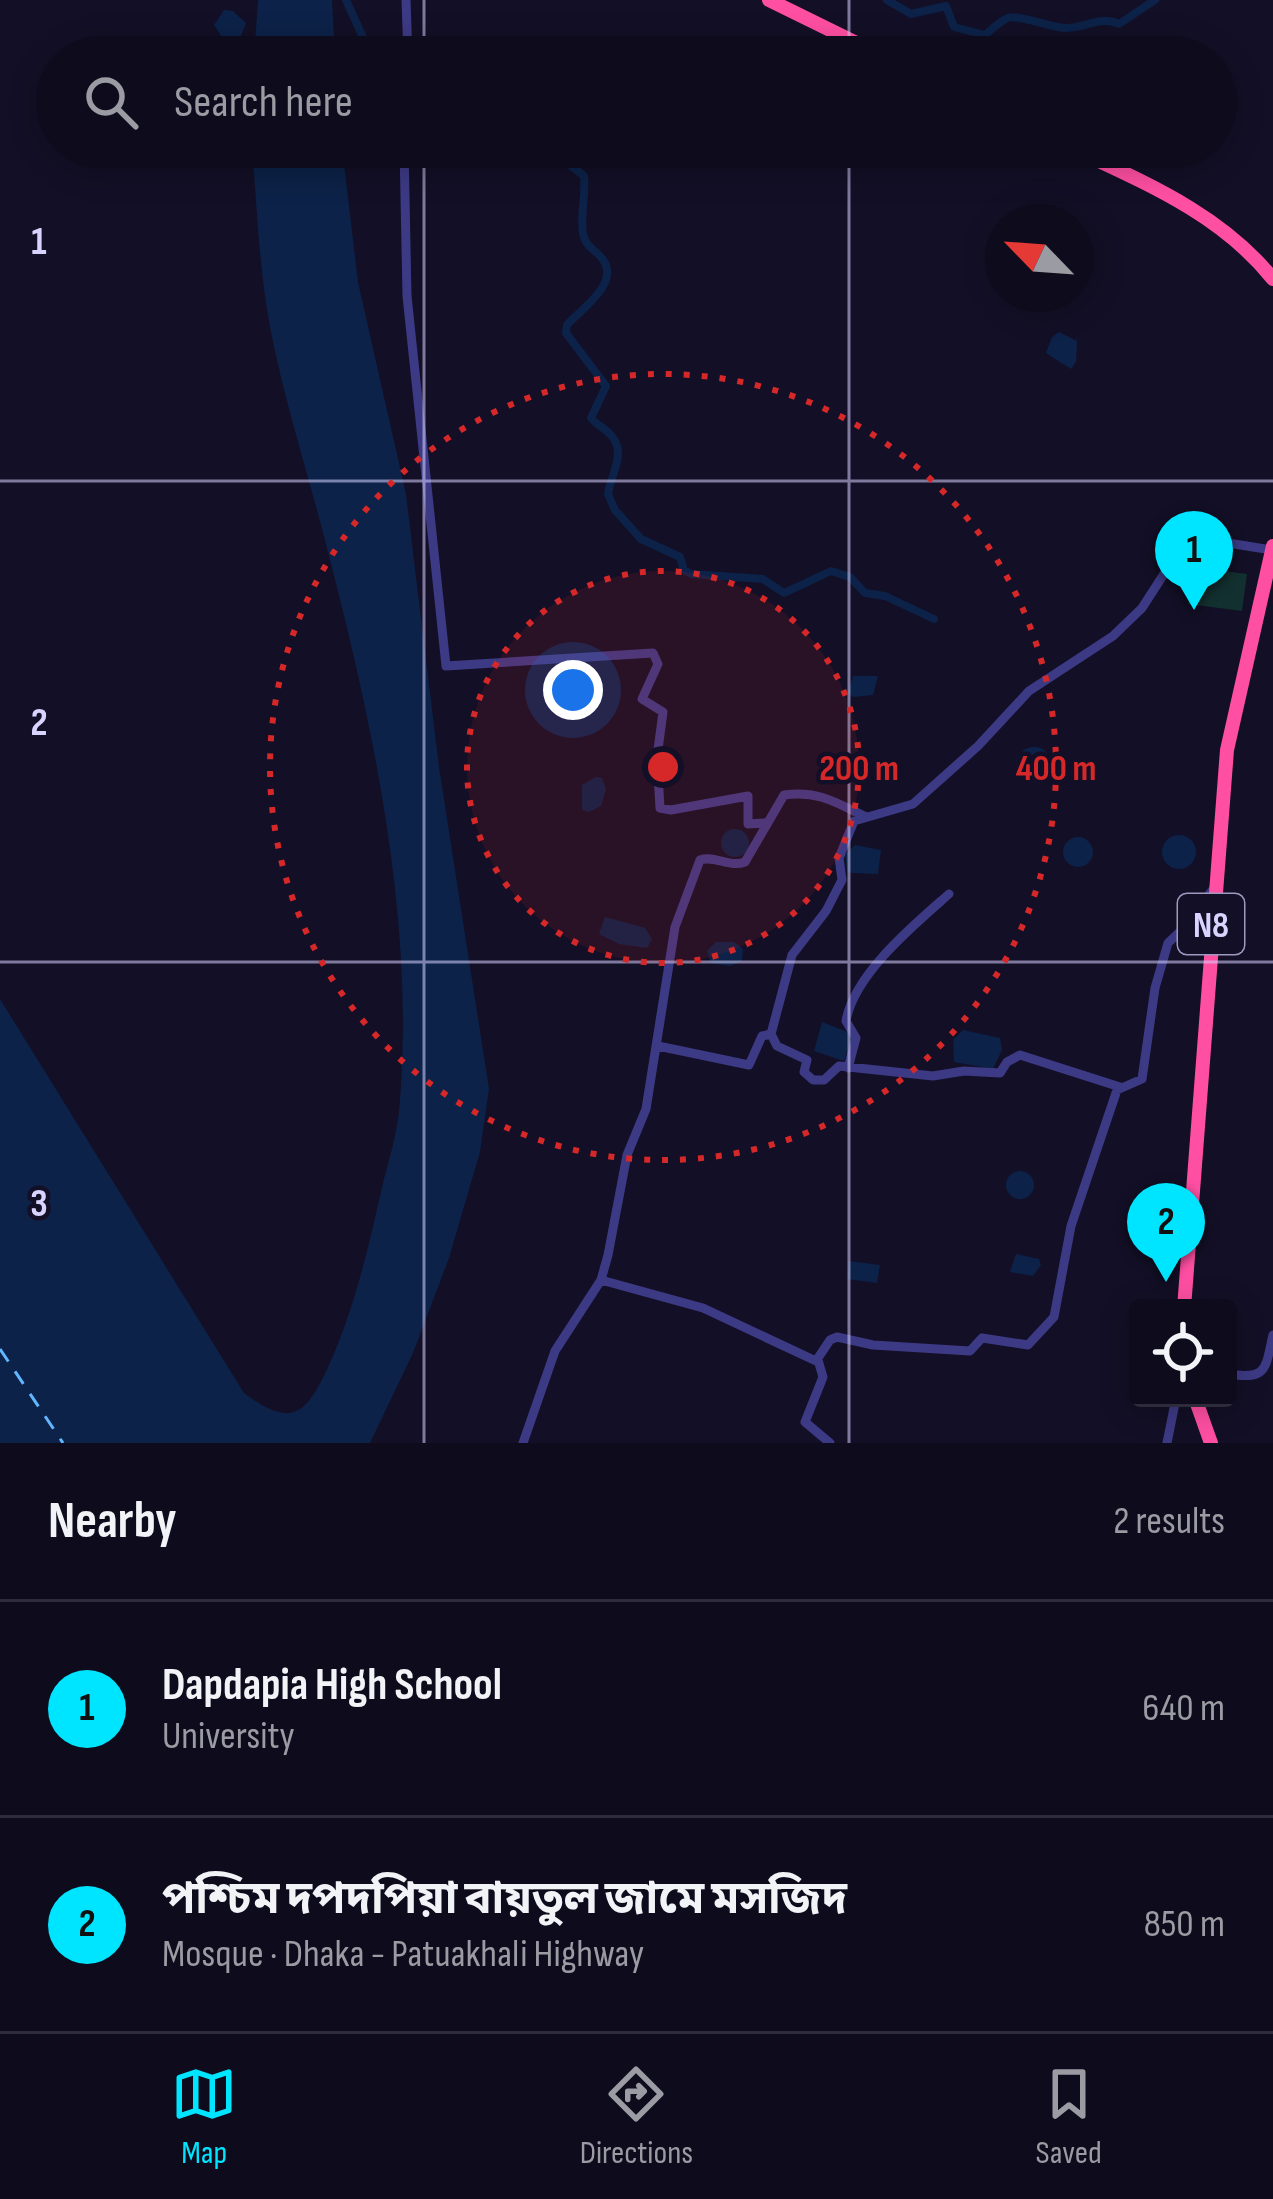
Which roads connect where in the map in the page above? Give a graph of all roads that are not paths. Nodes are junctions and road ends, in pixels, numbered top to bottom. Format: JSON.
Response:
{"nodes":[{"id":1,"x":406,"y":0,"type":"edge"},
{"id":2,"x":769,"y":0,"type":"edge"},
{"id":3,"x":407,"y":36,"type":"edge"},
{"id":4,"x":842,"y":36,"type":"edge"},
{"id":5,"x":404,"y":168,"type":"edge"},
{"id":6,"x":1112,"y":168,"type":"edge"},
{"id":7,"x":1273,"y":279,"type":"edge"},
{"id":8,"x":1272,"y":548,"type":"edge"},
{"id":9,"x":866,"y":817,"type":"junction"},
{"id":10,"x":765,"y":823,"type":"junction"},
{"id":11,"x":1214,"y":888,"type":"junction"},
{"id":12,"x":949,"y":894,"type":"dead end"},
{"id":13,"x":771,"y":1034,"type":"junction"},
{"id":14,"x":658,"y":1046,"type":"junction"},
{"id":15,"x":848,"y":1068,"type":"junction"},
{"id":16,"x":1120,"y":1088,"type":"junction"},
{"id":17,"x":601,"y":1280,"type":"junction"},
{"id":18,"x":1185,"y":1299,"type":"edge"},
{"id":19,"x":1273,"y":1335,"type":"edge"},
{"id":20,"x":818,"y":1360,"type":"junction"},
{"id":21,"x":1237,"y":1375,"type":"edge"},
{"id":22,"x":1174,"y":1407,"type":"edge"},
{"id":23,"x":1198,"y":1407,"type":"edge"},
{"id":24,"x":523,"y":1443,"type":"edge"},
{"id":25,"x":830,"y":1443,"type":"edge"},
{"id":26,"x":1167,"y":1443,"type":"edge"},
{"id":27,"x":1211,"y":1443,"type":"edge"}],
"edges":[{"from":1,"to":3,"type":"street"},
{"from":2,"to":4,"type":"highway"},
{"from":5,"to":10,"type":"street"},
{"from":6,"to":7,"type":"highway"},
{"from":8,"to":9,"type":"street"},
{"from":8,"to":11,"type":"highway","number":"N8"},
{"from":9,"to":10,"type":"street"},
{"from":9,"to":13,"type":"street"},
{"from":10,"to":14,"type":"street"},
{"from":11,"to":16,"type":"street"},
{"from":11,"to":18,"type":"highway","number":"N8"},
{"from":12,"to":15,"type":"street"},
{"from":13,"to":14,"type":"street"},
{"from":13,"to":15,"type":"street"},
{"from":14,"to":17,"type":"street"},
{"from":15,"to":16,"type":"street"},
{"from":16,"to":20,"type":"street"},
{"from":17,"to":20,"type":"street"},
{"from":17,"to":24,"type":"street"},
{"from":19,"to":21,"type":"street"},
{"from":20,"to":25,"type":"street"},
{"from":22,"to":26,"type":"street"},
{"from":23,"to":27,"type":"highway"}]}
